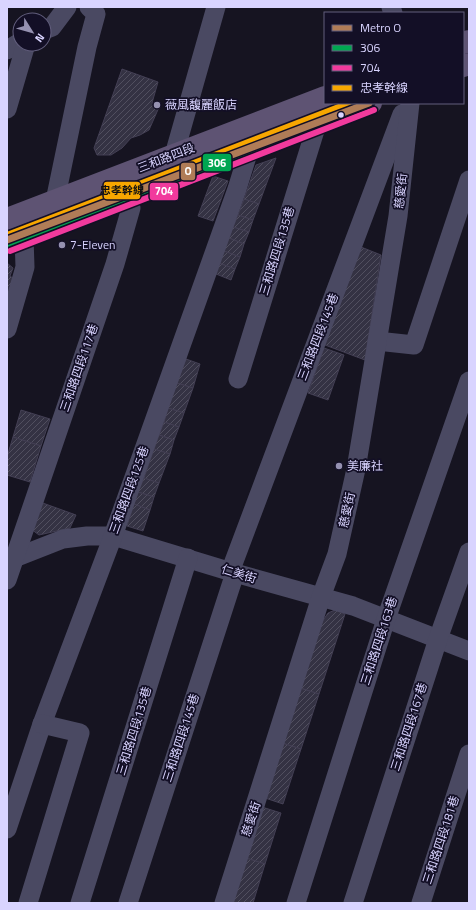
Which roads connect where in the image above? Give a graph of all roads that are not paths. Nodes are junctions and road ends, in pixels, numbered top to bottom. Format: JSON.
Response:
{"nodes":[{"id":1,"x":67,"y":7,"type":"edge"},
{"id":2,"x":89,"y":7,"type":"edge"},
{"id":3,"x":216,"y":7,"type":"edge"},
{"id":4,"x":52,"y":27,"type":"edge"},
{"id":5,"x":24,"y":52,"type":"edge"},
{"id":6,"x":324,"y":96,"type":"edge"},
{"id":7,"x":368,"y":104,"type":"edge"},
{"id":8,"x":406,"y":104,"type":"edge"},
{"id":9,"x":410,"y":104,"type":"edge"},
{"id":10,"x":7,"y":109,"type":"edge"},
{"id":11,"x":318,"y":124,"type":"junction"},
{"id":12,"x":249,"y":150,"type":"junction"},
{"id":13,"x":174,"y":155,"type":"junction"},
{"id":14,"x":118,"y":177,"type":"junction"},
{"id":15,"x":469,"y":180,"type":"edge"},
{"id":16,"x":127,"y":198,"type":"junction"},
{"id":17,"x":55,"y":201,"type":"junction"},
{"id":18,"x":7,"y":219,"type":"edge"},
{"id":19,"x":16,"y":241,"type":"edge"},
{"id":20,"x":7,"y":329,"type":"edge"},
{"id":21,"x":377,"y":342,"type":"junction"},
{"id":22,"x":238,"y":379,"type":"dead end"},
{"id":23,"x":469,"y":381,"type":"edge"},
{"id":24,"x":113,"y":536,"type":"junction"},
{"id":25,"x":469,"y":552,"type":"edge"},
{"id":26,"x":188,"y":558,"type":"junction"},
{"id":27,"x":10,"y":560,"type":"edge"},
{"id":28,"x":233,"y":572,"type":"junction"},
{"id":29,"x":7,"y":580,"type":"edge"},
{"id":30,"x":321,"y":597,"type":"junction"},
{"id":31,"x":386,"y":619,"type":"junction"},
{"id":32,"x":438,"y":639,"type":"junction"},
{"id":33,"x":469,"y":651,"type":"edge"},
{"id":34,"x":42,"y":724,"type":"junction"},
{"id":35,"x":469,"y":754,"type":"edge"},
{"id":36,"x":7,"y":829,"type":"edge"},
{"id":37,"x":28,"y":903,"type":"edge"},
{"id":38,"x":80,"y":903,"type":"edge"},
{"id":39,"x":128,"y":903,"type":"edge"},
{"id":40,"x":224,"y":903,"type":"edge"},
{"id":41,"x":296,"y":903,"type":"edge"},
{"id":42,"x":353,"y":903,"type":"edge"},
{"id":43,"x":421,"y":903,"type":"edge"}],
"edges":[{"from":1,"to":4,"type":"street"},
{"from":2,"to":17,"type":"street"},
{"from":3,"to":13,"type":"street"},
{"from":5,"to":10,"type":"street"},
{"from":6,"to":13,"type":"main road","name":"三和路四段"},
{"from":7,"to":11,"type":"main road","name":"三和路四段"},
{"from":8,"to":28,"type":"street","name":"三和路四段145巷"},
{"from":9,"to":21,"type":"street","name":"慈愛街"},
{"from":11,"to":12,"type":"main road","name":"三和路四段"},
{"from":11,"to":22,"type":"street","name":"三和路四段135巷"},
{"from":12,"to":16,"type":"main road","name":"三和路四段"},
{"from":12,"to":24,"type":"street","name":"三和路四段125巷"},
{"from":13,"to":14,"type":"main road","name":"三和路四段"},
{"from":14,"to":16,"type":"street","name":"三和路四段117巷"},
{"from":14,"to":17,"type":"main road","name":"三和路四段"},
{"from":15,"to":21,"type":"street"},
{"from":16,"to":19,"type":"main road","name":"三和路四段"},
{"from":16,"to":27,"type":"street","name":"三和路四段117巷"},
{"from":17,"to":18,"type":"main road","name":"三和路四段"},
{"from":19,"to":20,"type":"street"},
{"from":21,"to":30,"type":"street","name":"慈愛街"},
{"from":23,"to":31,"type":"street","name":"三和路四段163巷"},
{"from":24,"to":26,"type":"street","name":"仁美街"},
{"from":24,"to":27,"type":"street","name":"仁美街"},
{"from":24,"to":34,"type":"street","name":"三和路四段125巷"},
{"from":25,"to":32,"type":"street","name":"三和路四段167巷"},
{"from":26,"to":28,"type":"street","name":"仁美街"},
{"from":26,"to":38,"type":"street","name":"三和路四段135巷"},
{"from":27,"to":29,"type":"street","name":"三和路四段117巷"},
{"from":28,"to":30,"type":"street","name":"仁美街"},
{"from":28,"to":39,"type":"street","name":"三和路四段145巷"},
{"from":30,"to":31,"type":"street","name":"仁美街"},
{"from":30,"to":40,"type":"street","name":"慈愛街"},
{"from":31,"to":32,"type":"street","name":"仁美街"},
{"from":31,"to":41,"type":"street","name":"三和路四段163巷"},
{"from":32,"to":33,"type":"street","name":"仁美街"},
{"from":32,"to":42,"type":"street","name":"三和路四段167巷"},
{"from":34,"to":36,"type":"street","name":"三和路四段125巷"},
{"from":34,"to":37,"type":"street"},
{"from":35,"to":43,"type":"street","name":"三和路四段181巷"}]}
